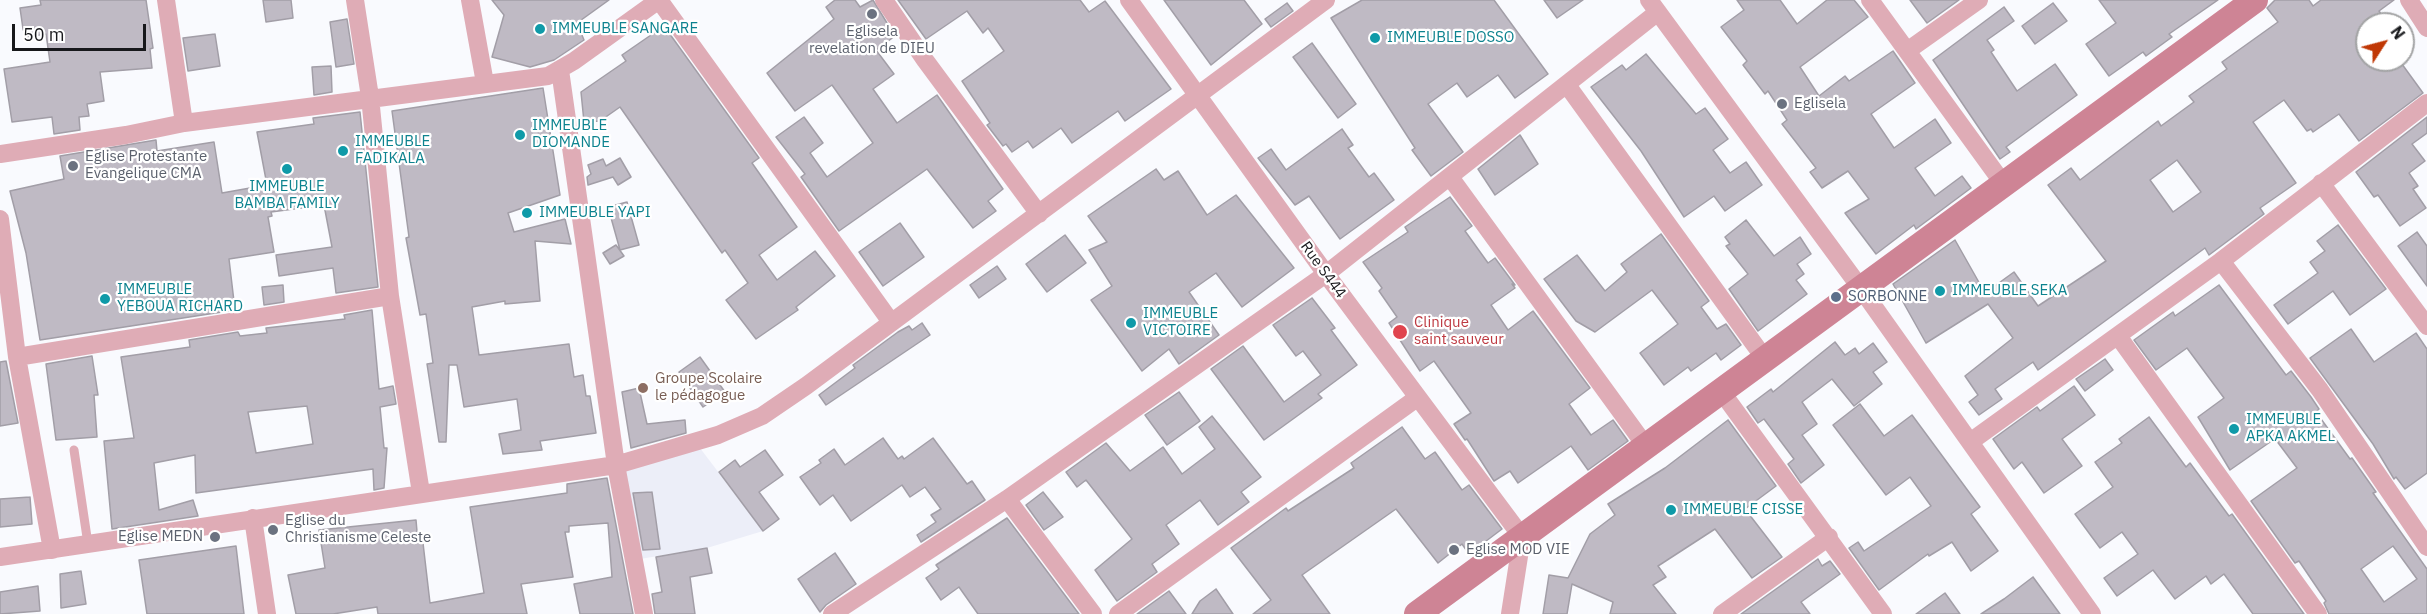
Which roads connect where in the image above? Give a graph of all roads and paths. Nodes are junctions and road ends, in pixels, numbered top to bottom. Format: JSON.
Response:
{"nodes":[{"id":1,"x":166,"y":0,"type":"edge"},
{"id":2,"x":355,"y":0,"type":"edge"},
{"id":3,"x":470,"y":0,"type":"edge"},
{"id":4,"x":659,"y":0,"type":"edge"},
{"id":5,"x":884,"y":0,"type":"edge"},
{"id":6,"x":1129,"y":0,"type":"edge"},
{"id":7,"x":1326,"y":0,"type":"edge"},
{"id":8,"x":1870,"y":0,"type":"edge"},
{"id":9,"x":1978,"y":0,"type":"edge"},
{"id":10,"x":2255,"y":0,"type":"edge"},
{"id":11,"x":2409,"y":0,"type":"edge"},
{"id":12,"x":1653,"y":6,"type":"edge"},
{"id":13,"x":2427,"y":28,"type":"edge"},
{"id":14,"x":1907,"y":51,"type":"junction"},
{"id":15,"x":560,"y":70,"type":"junction"},
{"id":16,"x":484,"y":83,"type":"junction"},
{"id":17,"x":1568,"y":85,"type":"junction"},
{"id":18,"x":1196,"y":96,"type":"junction"},
{"id":19,"x":370,"y":97,"type":"junction"},
{"id":20,"x":2427,"y":103,"type":"edge"},
{"id":21,"x":184,"y":123,"type":"junction"},
{"id":22,"x":0,"y":154,"type":"edge"},
{"id":23,"x":1450,"y":177,"type":"junction"},
{"id":24,"x":2321,"y":183,"type":"junction"},
{"id":25,"x":2005,"y":186,"type":"junction"},
{"id":26,"x":1039,"y":214,"type":"junction"},
{"id":27,"x":0,"y":219,"type":"edge"},
{"id":28,"x":2222,"y":261,"type":"junction"},
{"id":29,"x":1326,"y":274,"type":"junction"},
{"id":30,"x":1862,"y":290,"type":"junction"},
{"id":31,"x":390,"y":297,"type":"junction"},
{"id":32,"x":891,"y":321,"type":"junction"},
{"id":33,"x":2427,"y":326,"type":"edge"},
{"id":34,"x":2118,"y":336,"type":"junction"},
{"id":35,"x":17,"y":357,"type":"junction"},
{"id":36,"x":1765,"y":359,"type":"junction"},
{"id":37,"x":1721,"y":391,"type":"junction"},
{"id":38,"x":1417,"y":398,"type":"junction"},
{"id":39,"x":1970,"y":442,"type":"junction"},
{"id":40,"x":1645,"y":445,"type":"junction"},
{"id":41,"x":74,"y":450,"type":"dead end"},
{"id":42,"x":616,"y":465,"type":"junction"},
{"id":43,"x":421,"y":493,"type":"junction"},
{"id":44,"x":1007,"y":499,"type":"junction"},
{"id":45,"x":253,"y":518,"type":"junction"},
{"id":46,"x":1522,"y":537,"type":"junction"},
{"id":47,"x":1829,"y":537,"type":"junction"},
{"id":48,"x":88,"y":544,"type":"junction"},
{"id":49,"x":2427,"y":547,"type":"edge"},
{"id":50,"x":52,"y":550,"type":"junction"},
{"id":51,"x":0,"y":557,"type":"edge"},
{"id":52,"x":267,"y":614,"type":"edge"},
{"id":53,"x":644,"y":614,"type":"edge"},
{"id":54,"x":832,"y":614,"type":"edge"},
{"id":55,"x":1093,"y":614,"type":"edge"},
{"id":56,"x":1118,"y":614,"type":"edge"},
{"id":57,"x":1417,"y":614,"type":"edge"},
{"id":58,"x":1509,"y":614,"type":"edge"},
{"id":59,"x":1722,"y":614,"type":"edge"},
{"id":60,"x":1883,"y":614,"type":"edge"},
{"id":61,"x":2092,"y":614,"type":"edge"},
{"id":62,"x":2318,"y":614,"type":"edge"}],
"edges":[{"from":1,"to":21,"type":"street"},
{"from":2,"to":19,"type":"street"},
{"from":3,"to":16,"type":"street"},
{"from":4,"to":15,"type":"street"},
{"from":4,"to":32,"type":"street"},
{"from":5,"to":26,"type":"street"},
{"from":6,"to":18,"type":"street","name":"Rue S444"},
{"from":7,"to":18,"type":"street"},
{"from":8,"to":14,"type":"street"},
{"from":9,"to":14,"type":"street"},
{"from":10,"to":25,"type":"street"},
{"from":11,"to":13,"type":"street"},
{"from":12,"to":17,"type":"street"},
{"from":12,"to":30,"type":"street"},
{"from":14,"to":25,"type":"street"},
{"from":15,"to":16,"type":"street"},
{"from":15,"to":42,"type":"street"},
{"from":16,"to":19,"type":"street"},
{"from":17,"to":23,"type":"street"},
{"from":17,"to":36,"type":"street"},
{"from":18,"to":26,"type":"street"},
{"from":18,"to":29,"type":"street","name":"Rue S444"},
{"from":19,"to":21,"type":"street"},
{"from":19,"to":31,"type":"street"},
{"from":20,"to":24,"type":"street"},
{"from":21,"to":22,"type":"street"},
{"from":23,"to":29,"type":"street"},
{"from":23,"to":40,"type":"street"},
{"from":24,"to":28,"type":"street"},
{"from":24,"to":33,"type":"street"},
{"from":25,"to":30,"type":"street"},
{"from":26,"to":32,"type":"street"},
{"from":27,"to":35,"type":"street"},
{"from":28,"to":34,"type":"street"},
{"from":28,"to":49,"type":"street"},
{"from":29,"to":38,"type":"street","name":"Rue S444"},
{"from":29,"to":44,"type":"street"},
{"from":30,"to":36,"type":"street"},
{"from":30,"to":39,"type":"street"},
{"from":31,"to":35,"type":"street"},
{"from":31,"to":43,"type":"street"},
{"from":32,"to":42,"type":"street"},
{"from":34,"to":39,"type":"street"},
{"from":34,"to":62,"type":"street"},
{"from":35,"to":50,"type":"street"},
{"from":36,"to":37,"type":"street"},
{"from":37,"to":40,"type":"street"},
{"from":37,"to":47,"type":"street"},
{"from":38,"to":46,"type":"street","name":"Rue S444"},
{"from":38,"to":56,"type":"street"},
{"from":39,"to":61,"type":"street"},
{"from":40,"to":46,"type":"street"},
{"from":41,"to":48,"type":"lane"},
{"from":42,"to":43,"type":"street"},
{"from":42,"to":53,"type":"street"},
{"from":43,"to":45,"type":"street"},
{"from":44,"to":54,"type":"street"},
{"from":44,"to":55,"type":"street"},
{"from":45,"to":48,"type":"street"},
{"from":45,"to":52,"type":"street"},
{"from":46,"to":57,"type":"street"},
{"from":46,"to":58,"type":"street"},
{"from":47,"to":59,"type":"street"},
{"from":47,"to":60,"type":"street"},
{"from":48,"to":50,"type":"street"},
{"from":50,"to":51,"type":"street"}]}
